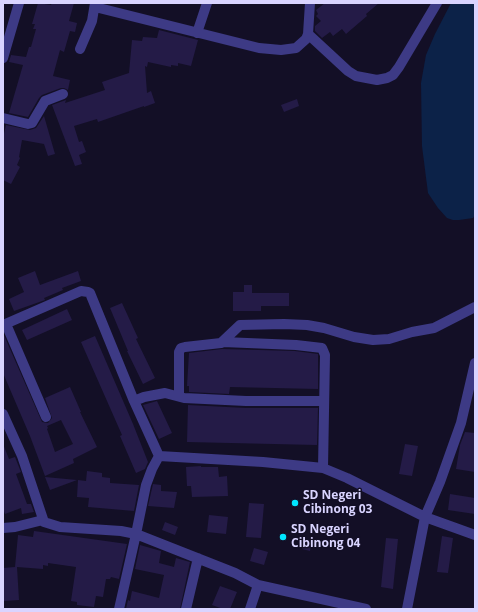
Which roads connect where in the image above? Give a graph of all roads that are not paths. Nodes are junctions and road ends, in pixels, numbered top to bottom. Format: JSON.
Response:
{"nodes":[{"id":1,"x":19,"y":3,"type":"edge"},
{"id":2,"x":207,"y":3,"type":"edge"},
{"id":3,"x":310,"y":3,"type":"edge"},
{"id":4,"x":437,"y":3,"type":"edge"},
{"id":5,"x":95,"y":5,"type":"edge"},
{"id":6,"x":197,"y":33,"type":"junction"},
{"id":7,"x":308,"y":34,"type":"junction"},
{"id":8,"x":80,"y":49,"type":"dead end"},
{"id":9,"x":3,"y":58,"type":"edge"},
{"id":10,"x":63,"y":94,"type":"dead end"},
{"id":11,"x":3,"y":118,"type":"edge"},
{"id":12,"x":475,"y":307,"type":"edge"},
{"id":13,"x":4,"y":324,"type":"edge"},
{"id":14,"x":223,"y":342,"type":"junction"},
{"id":15,"x":475,"y":363,"type":"edge"},
{"id":16,"x":179,"y":396,"type":"junction"},
{"id":17,"x":134,"y":401,"type":"junction"},
{"id":18,"x":324,"y":402,"type":"junction"},
{"id":19,"x":3,"y":414,"type":"edge"},
{"id":20,"x":46,"y":417,"type":"dead end"},
{"id":21,"x":159,"y":456,"type":"junction"},
{"id":22,"x":323,"y":468,"type":"junction"},
{"id":23,"x":426,"y":518,"type":"junction"},
{"id":24,"x":43,"y":520,"type":"junction"},
{"id":25,"x":3,"y":528,"type":"edge"},
{"id":26,"x":136,"y":534,"type":"junction"},
{"id":27,"x":475,"y":535,"type":"edge"},
{"id":28,"x":198,"y":558,"type":"junction"},
{"id":29,"x":258,"y":585,"type":"junction"},
{"id":30,"x":119,"y":609,"type":"edge"},
{"id":31,"x":186,"y":609,"type":"edge"},
{"id":32,"x":250,"y":609,"type":"edge"},
{"id":33,"x":366,"y":609,"type":"edge"},
{"id":34,"x":407,"y":609,"type":"edge"}],
"edges":[{"from":1,"to":9,"type":"street"},
{"from":2,"to":6,"type":"street"},
{"from":3,"to":7,"type":"street"},
{"from":4,"to":7,"type":"street"},
{"from":5,"to":6,"type":"street"},
{"from":5,"to":8,"type":"street"},
{"from":6,"to":7,"type":"street"},
{"from":10,"to":11,"type":"street"},
{"from":12,"to":14,"type":"street"},
{"from":13,"to":17,"type":"street"},
{"from":13,"to":20,"type":"street"},
{"from":14,"to":16,"type":"street"},
{"from":14,"to":18,"type":"street"},
{"from":15,"to":23,"type":"street"},
{"from":16,"to":17,"type":"street"},
{"from":16,"to":18,"type":"street"},
{"from":17,"to":21,"type":"street"},
{"from":18,"to":22,"type":"street"},
{"from":19,"to":24,"type":"street"},
{"from":21,"to":22,"type":"street"},
{"from":21,"to":26,"type":"street"},
{"from":22,"to":23,"type":"street"},
{"from":23,"to":27,"type":"street"},
{"from":23,"to":34,"type":"street"},
{"from":24,"to":25,"type":"street"},
{"from":24,"to":26,"type":"street"},
{"from":26,"to":28,"type":"street"},
{"from":26,"to":30,"type":"street"},
{"from":28,"to":29,"type":"street"},
{"from":28,"to":31,"type":"street"},
{"from":29,"to":32,"type":"street"},
{"from":29,"to":33,"type":"street"}]}
